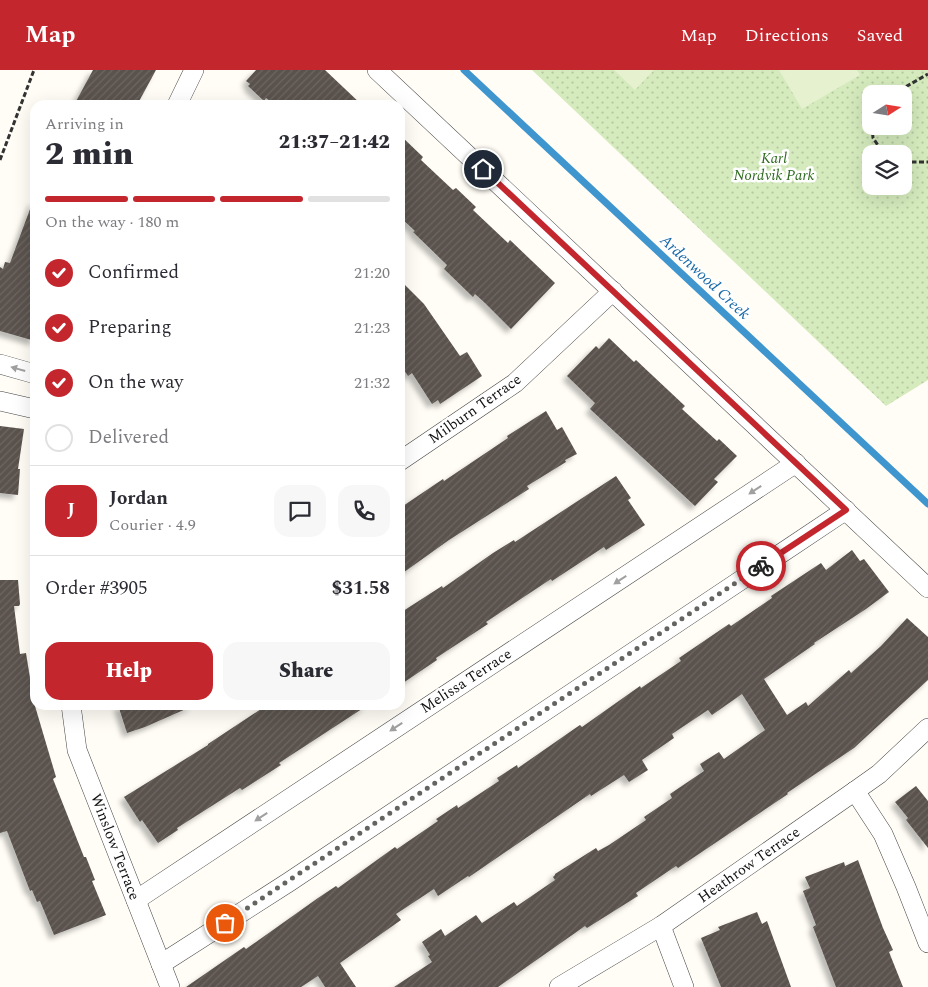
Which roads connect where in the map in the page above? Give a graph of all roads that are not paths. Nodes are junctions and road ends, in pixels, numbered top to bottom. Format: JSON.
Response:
{"nodes":[{"id":1,"x":194,"y":70,"type":"edge"},
{"id":2,"x":377,"y":70,"type":"edge"},
{"id":3,"x":179,"y":100,"type":"edge"},
{"id":4,"x":613,"y":291,"type":"junction"},
{"id":5,"x":0,"y":364,"type":"edge"},
{"id":6,"x":30,"y":373,"type":"edge"},
{"id":7,"x":0,"y":402,"type":"edge"},
{"id":8,"x":30,"y":408,"type":"edge"},
{"id":9,"x":405,"y":453,"type":"edge"},
{"id":10,"x":796,"y":463,"type":"junction"},
{"id":11,"x":846,"y":510,"type":"junction"},
{"id":12,"x":928,"y":588,"type":"edge"},
{"id":13,"x":72,"y":710,"type":"edge"},
{"id":14,"x":928,"y":728,"type":"edge"},
{"id":15,"x":855,"y":791,"type":"junction"},
{"id":16,"x":136,"y":900,"type":"junction"},
{"id":17,"x":661,"y":926,"type":"junction"},
{"id":18,"x":928,"y":943,"type":"edge"},
{"id":19,"x":161,"y":964,"type":"junction"},
{"id":20,"x":170,"y":987,"type":"edge"},
{"id":21,"x":559,"y":987,"type":"edge"},
{"id":22,"x":684,"y":987,"type":"edge"}],
"edges":[{"from":1,"to":3,"type":"street"},
{"from":2,"to":4,"type":"street"},
{"from":4,"to":9,"type":"street","name":"Milburn Terrace"},
{"from":4,"to":10,"type":"street"},
{"from":6,"to":5,"type":"street","one_way":true},
{"from":7,"to":8,"type":"street"},
{"from":10,"to":11,"type":"street"},
{"from":10,"to":16,"type":"street","name":"Melissa Terrace","one_way":true},
{"from":11,"to":12,"type":"street"},
{"from":11,"to":19,"type":"street"},
{"from":13,"to":16,"type":"street","name":"Winslow Terrace"},
{"from":14,"to":15,"type":"street","name":"Heathrow Terrace"},
{"from":15,"to":17,"type":"street","name":"Heathrow Terrace"},
{"from":15,"to":18,"type":"street"},
{"from":16,"to":19,"type":"street","name":"Winslow Terrace"},
{"from":17,"to":21,"type":"street","name":"Heathrow Terrace"},
{"from":17,"to":22,"type":"street"},
{"from":19,"to":20,"type":"street","name":"Winslow Terrace"}]}
